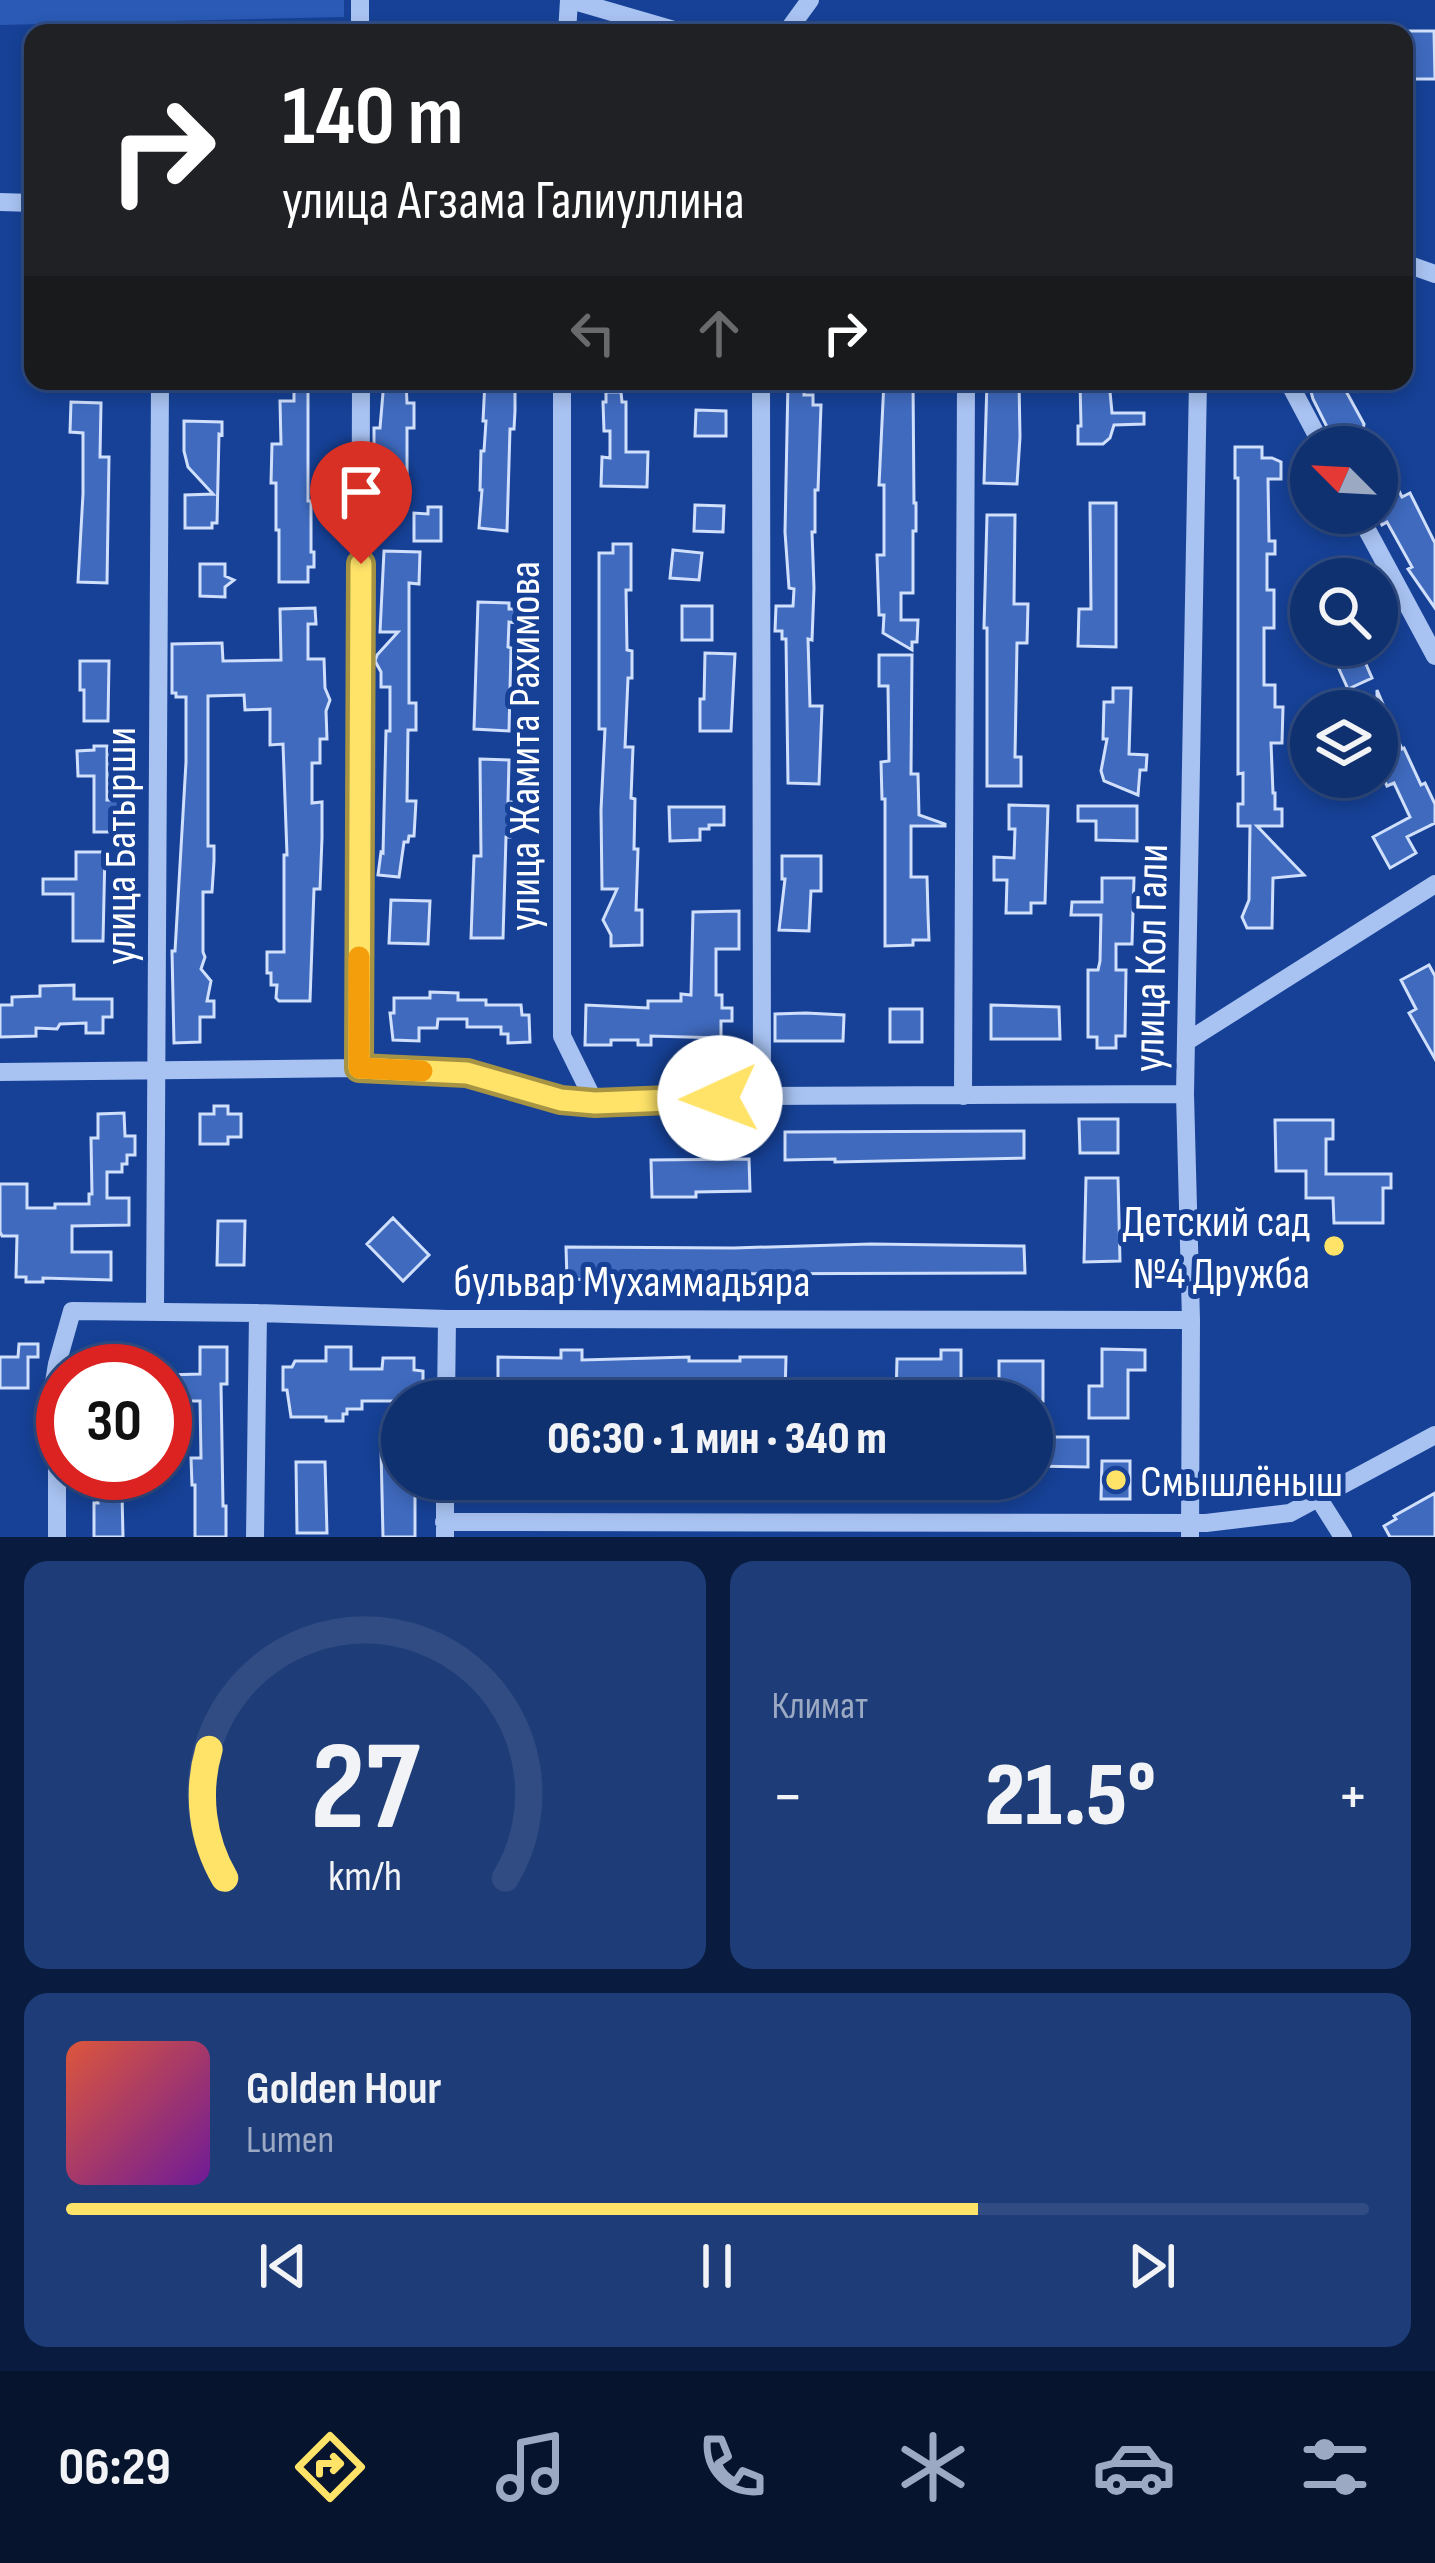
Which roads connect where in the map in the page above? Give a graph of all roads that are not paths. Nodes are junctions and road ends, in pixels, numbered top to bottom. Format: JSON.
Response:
{"nodes":[{"id":1,"x":570,"y":0,"type":"edge"},
{"id":2,"x":653,"y":24,"type":"edge"},
{"id":3,"x":160,"y":390,"type":"edge"},
{"id":4,"x":362,"y":390,"type":"edge"},
{"id":5,"x":562,"y":390,"type":"edge"},
{"id":6,"x":761,"y":390,"type":"edge"},
{"id":7,"x":966,"y":390,"type":"edge"},
{"id":8,"x":1198,"y":390,"type":"edge"},
{"id":9,"x":1293,"y":390,"type":"edge"},
{"id":10,"x":1312,"y":426,"type":"edge"},
{"id":11,"x":1369,"y":534,"type":"edge"},
{"id":12,"x":1435,"y":656,"type":"edge"},
{"id":13,"x":1435,"y":884,"type":"edge"},
{"id":14,"x":1186,"y":1042,"type":"junction"},
{"id":15,"x":359,"y":1068,"type":"junction"},
{"id":16,"x":157,"y":1069,"type":"junction"},
{"id":17,"x":0,"y":1072,"type":"edge"},
{"id":18,"x":1186,"y":1094,"type":"junction"},
{"id":19,"x":762,"y":1096,"type":"junction"},
{"id":20,"x":963,"y":1096,"type":"junction"},
{"id":21,"x":595,"y":1103,"type":"junction"},
{"id":22,"x":155,"y":1312,"type":"junction"},
{"id":23,"x":258,"y":1313,"type":"junction"},
{"id":24,"x":447,"y":1319,"type":"junction"},
{"id":25,"x":1191,"y":1320,"type":"junction"},
{"id":26,"x":446,"y":1380,"type":"edge"},
{"id":27,"x":1435,"y":1436,"type":"edge"},
{"id":28,"x":1319,"y":1499,"type":"junction"},
{"id":29,"x":445,"y":1500,"type":"edge"},
{"id":30,"x":1190,"y":1529,"type":"edge"},
{"id":31,"x":444,"y":1530,"type":"edge"},
{"id":32,"x":56,"y":1537,"type":"edge"},
{"id":33,"x":255,"y":1537,"type":"edge"},
{"id":34,"x":1343,"y":1537,"type":"edge"}],
"edges":[{"from":1,"to":2,"type":"street"},
{"from":3,"to":16,"type":"street","name":"улица Батырши"},
{"from":4,"to":15,"type":"street"},
{"from":5,"to":21,"type":"street","name":"улица Жамита Рахимова"},
{"from":6,"to":19,"type":"street"},
{"from":7,"to":20,"type":"street"},
{"from":8,"to":14,"type":"street","name":"улица Кол Гали"},
{"from":9,"to":10,"type":"street"},
{"from":11,"to":12,"type":"street"},
{"from":13,"to":14,"type":"street"},
{"from":14,"to":18,"type":"street","name":"улица Кол Гали"},
{"from":15,"to":16,"type":"street"},
{"from":15,"to":21,"type":"street"},
{"from":16,"to":17,"type":"street"},
{"from":16,"to":22,"type":"street","name":"улица Батырши"},
{"from":18,"to":20,"type":"street"},
{"from":18,"to":25,"type":"street","name":"улица Кол Гали"},
{"from":19,"to":20,"type":"street"},
{"from":19,"to":21,"type":"street"},
{"from":22,"to":23,"type":"street","name":"бульвар Мухаммадьяра"},
{"from":22,"to":32,"type":"street","name":"бульвар Мухаммадьяра"},
{"from":23,"to":24,"type":"street","name":"бульвар Мухаммадьяра"},
{"from":23,"to":33,"type":"street"},
{"from":24,"to":25,"type":"street","name":"бульвар Мухаммадьяра"},
{"from":24,"to":26,"type":"street"},
{"from":25,"to":30,"type":"street","name":"улица Кол Гали"},
{"from":27,"to":28,"type":"street"},
{"from":28,"to":30,"type":"street"},
{"from":28,"to":34,"type":"street"},
{"from":29,"to":31,"type":"street"},
{"from":30,"to":31,"type":"street"}]}
